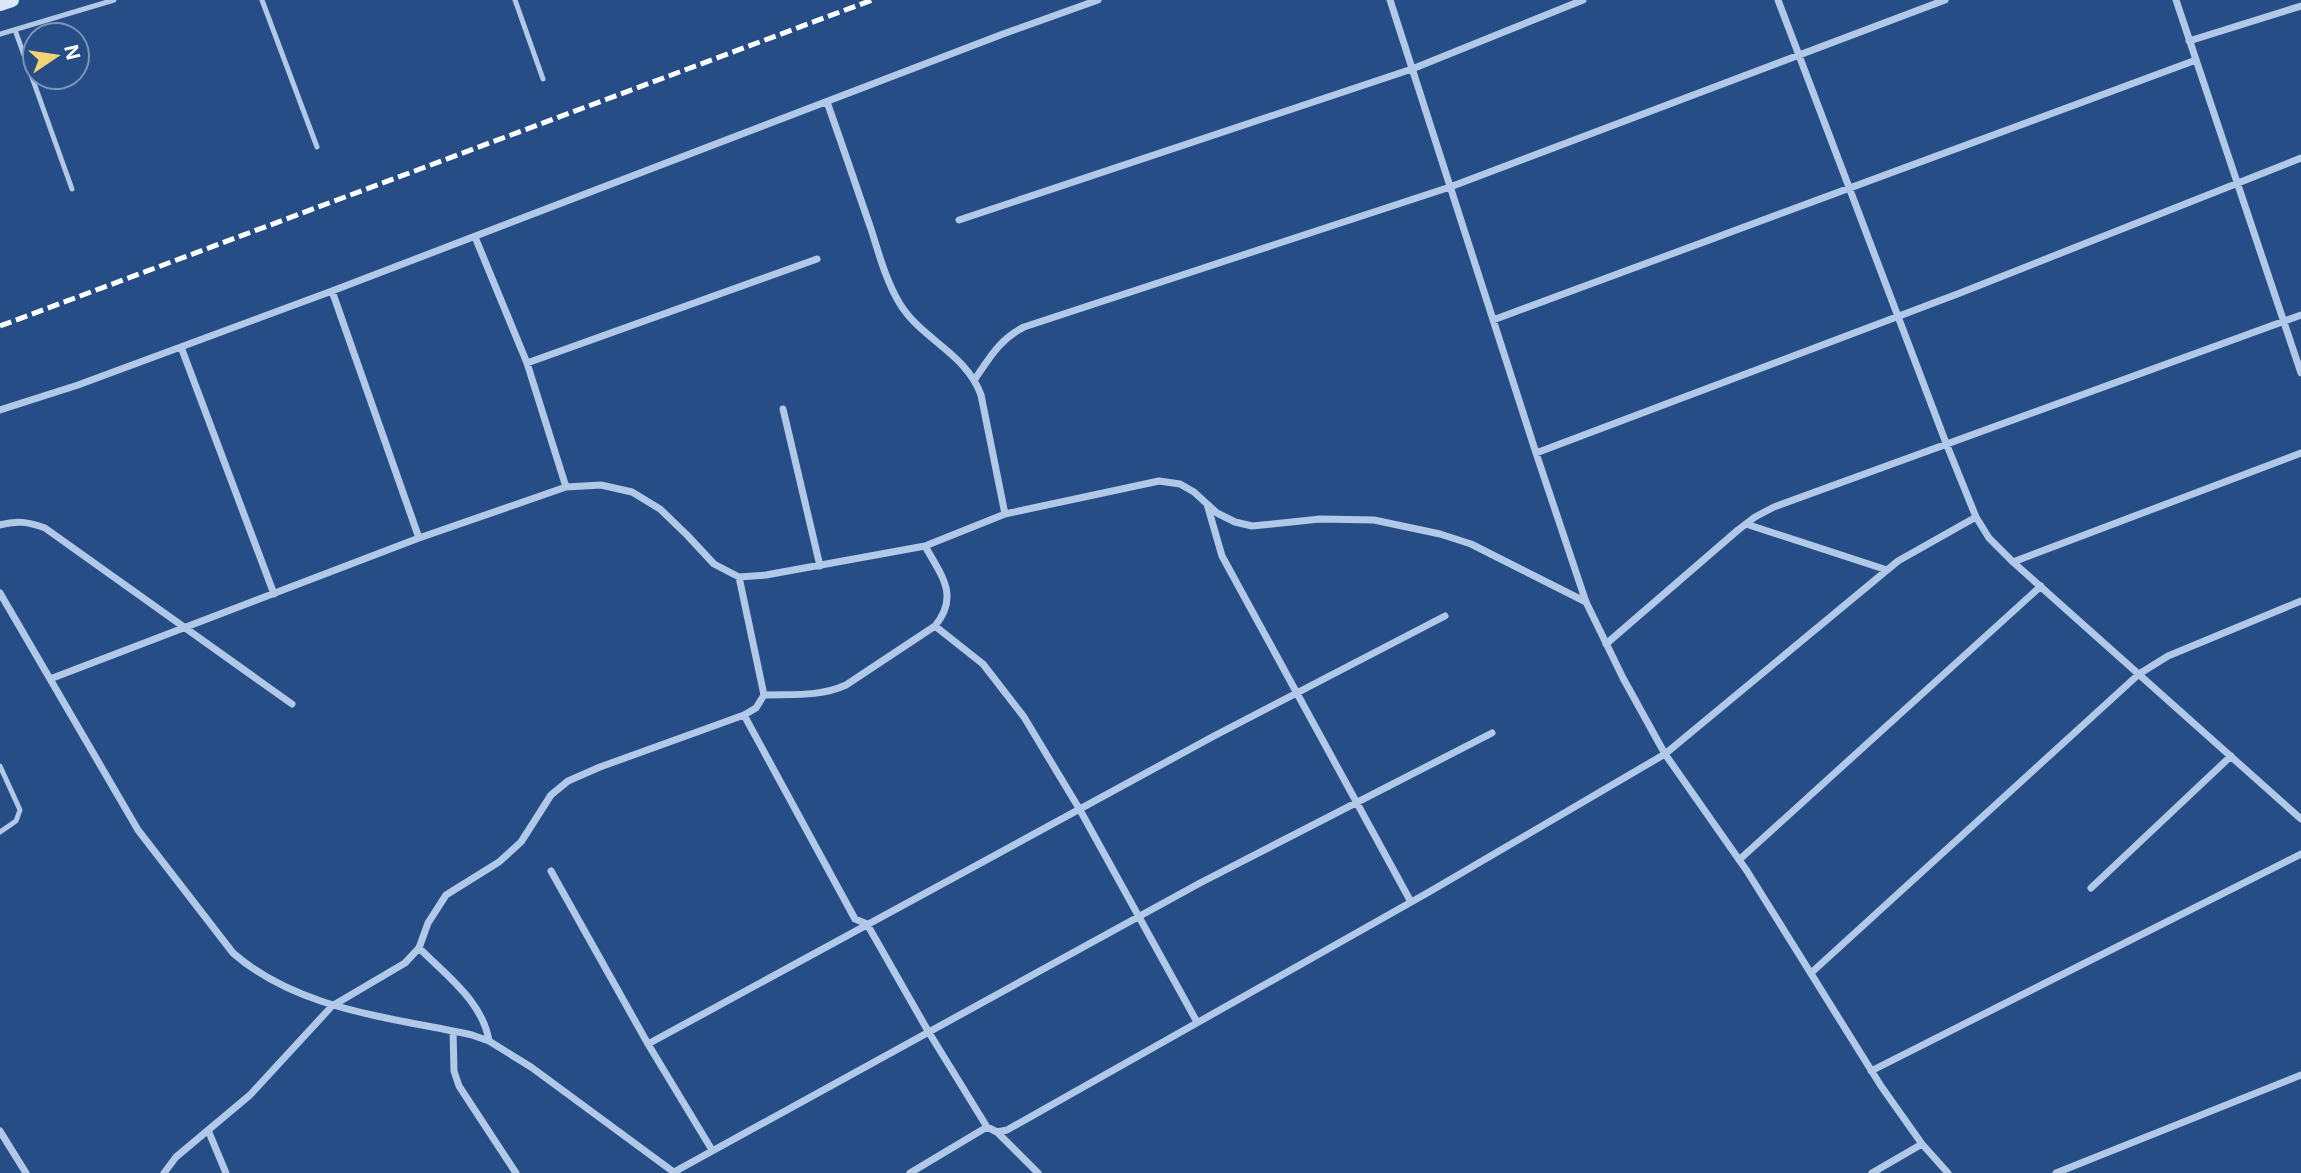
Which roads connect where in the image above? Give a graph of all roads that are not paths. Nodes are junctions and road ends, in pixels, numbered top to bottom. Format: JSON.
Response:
{"nodes":[{"id":1,"x":12,"y":0,"type":"edge"},
{"id":2,"x":114,"y":0,"type":"edge"},
{"id":3,"x":262,"y":0,"type":"edge"},
{"id":4,"x":515,"y":0,"type":"edge"},
{"id":5,"x":1098,"y":0,"type":"edge"},
{"id":6,"x":1390,"y":0,"type":"edge"},
{"id":7,"x":1583,"y":0,"type":"edge"},
{"id":8,"x":1778,"y":0,"type":"edge"},
{"id":9,"x":1945,"y":0,"type":"edge"},
{"id":10,"x":2176,"y":0,"type":"edge"},
{"id":11,"x":0,"y":4,"type":"edge"},
{"id":12,"x":2301,"y":6,"type":"edge"},
{"id":13,"x":15,"y":30,"type":"junction"},
{"id":14,"x":0,"y":34,"type":"edge"},
{"id":15,"x":2189,"y":41,"type":"junction"},
{"id":16,"x":1799,"y":55,"type":"junction"},
{"id":17,"x":2196,"y":60,"type":"junction"},
{"id":18,"x":1412,"y":69,"type":"junction"},
{"id":19,"x":543,"y":79,"type":"dead end"},
{"id":20,"x":827,"y":102,"type":"junction"},
{"id":21,"x":317,"y":147,"type":"dead end"},
{"id":22,"x":2301,"y":158,"type":"edge"},
{"id":23,"x":2237,"y":182,"type":"junction"},
{"id":24,"x":1450,"y":187,"type":"junction"},
{"id":25,"x":72,"y":189,"type":"dead end"},
{"id":26,"x":1849,"y":190,"type":"junction"},
{"id":27,"x":959,"y":220,"type":"dead end"},
{"id":28,"x":475,"y":237,"type":"junction"},
{"id":29,"x":817,"y":259,"type":"dead end"},
{"id":30,"x":332,"y":291,"type":"junction"},
{"id":31,"x":2301,"y":315,"type":"edge"},
{"id":32,"x":1896,"y":316,"type":"junction"},
{"id":33,"x":1493,"y":320,"type":"junction"},
{"id":34,"x":2283,"y":321,"type":"junction"},
{"id":35,"x":181,"y":347,"type":"junction"},
{"id":36,"x":527,"y":363,"type":"junction"},
{"id":37,"x":2301,"y":373,"type":"edge"},
{"id":38,"x":975,"y":379,"type":"junction"},
{"id":39,"x":783,"y":409,"type":"dead end"},
{"id":40,"x":0,"y":410,"type":"edge"},
{"id":41,"x":1946,"y":443,"type":"junction"},
{"id":42,"x":1536,"y":453,"type":"junction"},
{"id":43,"x":2301,"y":453,"type":"edge"},
{"id":44,"x":566,"y":487,"type":"junction"},
{"id":45,"x":1207,"y":504,"type":"junction"},
{"id":46,"x":1004,"y":514,"type":"junction"},
{"id":47,"x":1976,"y":517,"type":"junction"},
{"id":48,"x":1746,"y":524,"type":"junction"},
{"id":49,"x":0,"y":525,"type":"edge"},
{"id":50,"x":419,"y":538,"type":"junction"},
{"id":51,"x":925,"y":546,"type":"junction"},
{"id":52,"x":2013,"y":562,"type":"junction"},
{"id":53,"x":820,"y":566,"type":"junction"},
{"id":54,"x":1886,"y":570,"type":"junction"},
{"id":55,"x":739,"y":576,"type":"junction"},
{"id":56,"x":2041,"y":586,"type":"junction"},
{"id":57,"x":0,"y":593,"type":"edge"},
{"id":58,"x":274,"y":594,"type":"junction"},
{"id":59,"x":2301,"y":601,"type":"edge"},
{"id":60,"x":1586,"y":602,"type":"junction"},
{"id":61,"x":1444,"y":616,"type":"dead end"},
{"id":62,"x":935,"y":626,"type":"junction"},
{"id":63,"x":186,"y":628,"type":"junction"},
{"id":64,"x":1606,"y":643,"type":"junction"},
{"id":65,"x":2139,"y":674,"type":"junction"},
{"id":66,"x":50,"y":679,"type":"junction"},
{"id":67,"x":1297,"y":692,"type":"junction"},
{"id":68,"x":764,"y":695,"type":"junction"},
{"id":69,"x":292,"y":704,"type":"dead end"},
{"id":70,"x":744,"y":715,"type":"junction"},
{"id":71,"x":1492,"y":733,"type":"dead end"},
{"id":72,"x":1665,"y":754,"type":"junction"},
{"id":73,"x":2231,"y":757,"type":"junction"},
{"id":74,"x":0,"y":766,"type":"edge"},
{"id":75,"x":1357,"y":803,"type":"junction"},
{"id":76,"x":1080,"y":810,"type":"junction"},
{"id":77,"x":2301,"y":819,"type":"edge"},
{"id":78,"x":0,"y":832,"type":"edge"},
{"id":79,"x":2301,"y":854,"type":"edge"},
{"id":80,"x":1739,"y":860,"type":"junction"},
{"id":81,"x":551,"y":871,"type":"dead end"},
{"id":82,"x":2091,"y":888,"type":"dead end"},
{"id":83,"x":1411,"y":902,"type":"junction"},
{"id":84,"x":1139,"y":917,"type":"junction"},
{"id":85,"x":867,"y":924,"type":"junction"},
{"id":86,"x":419,"y":948,"type":"junction"},
{"id":87,"x":1811,"y":973,"type":"junction"},
{"id":88,"x":332,"y":1006,"type":"junction"},
{"id":89,"x":1197,"y":1022,"type":"junction"},
{"id":90,"x":453,"y":1031,"type":"junction"},
{"id":91,"x":928,"y":1031,"type":"junction"},
{"id":92,"x":489,"y":1041,"type":"junction"},
{"id":93,"x":648,"y":1044,"type":"junction"},
{"id":94,"x":1871,"y":1071,"type":"junction"},
{"id":95,"x":2301,"y":1075,"type":"edge"},
{"id":96,"x":987,"y":1127,"type":"junction"},
{"id":97,"x":208,"y":1130,"type":"junction"},
{"id":98,"x":0,"y":1131,"type":"edge"},
{"id":99,"x":996,"y":1132,"type":"junction"},
{"id":100,"x":1922,"y":1144,"type":"junction"},
{"id":101,"x":712,"y":1150,"type":"junction"},
{"id":102,"x":164,"y":1172,"type":"edge"},
{"id":103,"x":674,"y":1172,"type":"edge"},
{"id":104,"x":26,"y":1173,"type":"edge"},
{"id":105,"x":226,"y":1173,"type":"edge"},
{"id":106,"x":516,"y":1173,"type":"edge"},
{"id":107,"x":910,"y":1173,"type":"edge"},
{"id":108,"x":1038,"y":1173,"type":"edge"},
{"id":109,"x":1872,"y":1173,"type":"edge"},
{"id":110,"x":1948,"y":1173,"type":"edge"},
{"id":111,"x":2056,"y":1173,"type":"edge"}],
"edges":[{"from":1,"to":11,"type":"street"},
{"from":2,"to":13,"type":"lane"},
{"from":3,"to":21,"type":"lane"},
{"from":4,"to":19,"type":"lane"},
{"from":5,"to":20,"type":"street"},
{"from":6,"to":18,"type":"street"},
{"from":7,"to":18,"type":"street"},
{"from":8,"to":16,"type":"street"},
{"from":9,"to":16,"type":"street"},
{"from":10,"to":15,"type":"street"},
{"from":12,"to":15,"type":"street"},
{"from":13,"to":14,"type":"lane"},
{"from":13,"to":25,"type":"lane"},
{"from":15,"to":17,"type":"street"},
{"from":16,"to":24,"type":"street"},
{"from":16,"to":26,"type":"street"},
{"from":17,"to":23,"type":"street"},
{"from":17,"to":26,"type":"street"},
{"from":18,"to":24,"type":"street"},
{"from":18,"to":27,"type":"street"},
{"from":20,"to":28,"type":"street"},
{"from":20,"to":38,"type":"street"},
{"from":22,"to":23,"type":"street"},
{"from":23,"to":32,"type":"street"},
{"from":23,"to":34,"type":"street"},
{"from":24,"to":33,"type":"street"},
{"from":24,"to":38,"type":"street"},
{"from":26,"to":32,"type":"street"},
{"from":26,"to":33,"type":"street"},
{"from":28,"to":30,"type":"street"},
{"from":28,"to":36,"type":"street"},
{"from":29,"to":36,"type":"street"},
{"from":30,"to":35,"type":"street"},
{"from":30,"to":50,"type":"street"},
{"from":31,"to":34,"type":"street"},
{"from":32,"to":41,"type":"street"},
{"from":32,"to":42,"type":"street"},
{"from":33,"to":42,"type":"street"},
{"from":34,"to":37,"type":"street"},
{"from":34,"to":41,"type":"street"},
{"from":35,"to":40,"type":"street"},
{"from":35,"to":58,"type":"street"},
{"from":36,"to":44,"type":"street"},
{"from":38,"to":46,"type":"street"},
{"from":39,"to":53,"type":"street"},
{"from":41,"to":47,"type":"street"},
{"from":41,"to":48,"type":"street"},
{"from":42,"to":60,"type":"street"},
{"from":43,"to":52,"type":"street"},
{"from":44,"to":50,"type":"street"},
{"from":44,"to":55,"type":"street"},
{"from":45,"to":46,"type":"street"},
{"from":45,"to":60,"type":"street"},
{"from":45,"to":67,"type":"street"},
{"from":46,"to":51,"type":"street"},
{"from":47,"to":52,"type":"street"},
{"from":47,"to":54,"type":"street"},
{"from":48,"to":54,"type":"street"},
{"from":48,"to":64,"type":"street"},
{"from":49,"to":63,"type":"street"},
{"from":50,"to":58,"type":"street"},
{"from":51,"to":53,"type":"street"},
{"from":51,"to":62,"type":"street"},
{"from":52,"to":56,"type":"street"},
{"from":53,"to":55,"type":"street"},
{"from":54,"to":72,"type":"street"},
{"from":55,"to":68,"type":"street"},
{"from":56,"to":65,"type":"street"},
{"from":56,"to":80,"type":"street"},
{"from":57,"to":66,"type":"street"},
{"from":58,"to":63,"type":"street"},
{"from":59,"to":65,"type":"street"},
{"from":60,"to":64,"type":"street"},
{"from":61,"to":67,"type":"street"},
{"from":62,"to":68,"type":"street"},
{"from":62,"to":76,"type":"street"},
{"from":63,"to":66,"type":"street"},
{"from":63,"to":69,"type":"street"},
{"from":64,"to":72,"type":"street"},
{"from":65,"to":73,"type":"street"},
{"from":65,"to":87,"type":"street"},
{"from":66,"to":88,"type":"street"},
{"from":67,"to":75,"type":"street"},
{"from":67,"to":76,"type":"street"},
{"from":68,"to":70,"type":"street"},
{"from":70,"to":85,"type":"street"},
{"from":70,"to":86,"type":"street"},
{"from":71,"to":75,"type":"street"},
{"from":72,"to":80,"type":"street"},
{"from":72,"to":83,"type":"street"},
{"from":73,"to":77,"type":"street"},
{"from":73,"to":82,"type":"street"},
{"from":74,"to":78,"type":"lane"},
{"from":75,"to":83,"type":"street"},
{"from":75,"to":84,"type":"street"},
{"from":76,"to":84,"type":"street"},
{"from":76,"to":85,"type":"street"},
{"from":79,"to":94,"type":"street"},
{"from":80,"to":87,"type":"street"},
{"from":81,"to":93,"type":"street"},
{"from":83,"to":89,"type":"street"},
{"from":84,"to":89,"type":"street"},
{"from":84,"to":91,"type":"street"},
{"from":85,"to":91,"type":"street"},
{"from":85,"to":93,"type":"street"},
{"from":86,"to":88,"type":"street"},
{"from":86,"to":92,"type":"street"},
{"from":87,"to":94,"type":"street"},
{"from":88,"to":90,"type":"street"},
{"from":88,"to":97,"type":"street"},
{"from":89,"to":99,"type":"street"},
{"from":90,"to":92,"type":"street"},
{"from":90,"to":106,"type":"street"},
{"from":91,"to":96,"type":"street"},
{"from":91,"to":101,"type":"street"},
{"from":92,"to":103,"type":"street"},
{"from":93,"to":101,"type":"street"},
{"from":94,"to":100,"type":"street"},
{"from":95,"to":111,"type":"street"},
{"from":96,"to":99,"type":"street"},
{"from":96,"to":107,"type":"street"},
{"from":97,"to":102,"type":"street"},
{"from":97,"to":105,"type":"street"},
{"from":98,"to":104,"type":"street"},
{"from":99,"to":108,"type":"street"},
{"from":100,"to":109,"type":"street"},
{"from":100,"to":110,"type":"street"},
{"from":101,"to":103,"type":"street"}]}
